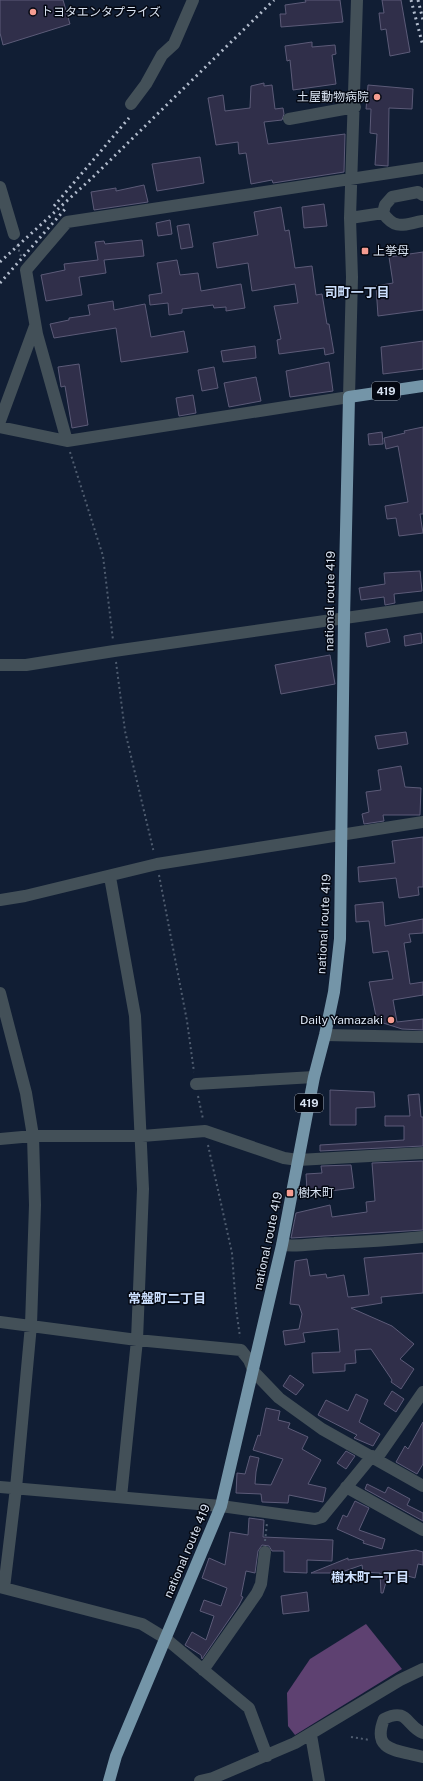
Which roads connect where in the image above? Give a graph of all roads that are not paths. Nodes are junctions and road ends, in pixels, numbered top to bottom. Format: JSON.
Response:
{"nodes":[{"id":1,"x":193,"y":0,"type":"edge"},
{"id":2,"x":357,"y":0,"type":"edge"},
{"id":3,"x":131,"y":104,"type":"dead end"},
{"id":4,"x":354,"y":107,"type":"junction"},
{"id":5,"x":289,"y":119,"type":"dead end"},
{"id":6,"x":423,"y":168,"type":"edge"},
{"id":7,"x":352,"y":179,"type":"junction"},
{"id":8,"x":0,"y":187,"type":"edge"},
{"id":9,"x":423,"y":195,"type":"edge"},
{"id":10,"x":383,"y":213,"type":"junction"},
{"id":11,"x":350,"y":218,"type":"junction"},
{"id":12,"x":423,"y":221,"type":"edge"},
{"id":13,"x":14,"y":234,"type":"road end"},
{"id":14,"x":35,"y":326,"type":"junction"},
{"id":15,"x":423,"y":386,"type":"edge"},
{"id":16,"x":349,"y":397,"type":"junction"},
{"id":17,"x":0,"y":421,"type":"edge"},
{"id":18,"x":0,"y":427,"type":"edge"},
{"id":19,"x":67,"y":441,"type":"junction"},
{"id":20,"x":423,"y":607,"type":"edge"},
{"id":21,"x":344,"y":619,"type":"junction"},
{"id":22,"x":0,"y":664,"type":"edge"},
{"id":23,"x":423,"y":822,"type":"edge"},
{"id":24,"x":341,"y":835,"type":"junction"},
{"id":25,"x":110,"y":877,"type":"junction"},
{"id":26,"x":0,"y":900,"type":"edge"},
{"id":27,"x":0,"y":993,"type":"edge"},
{"id":28,"x":325,"y":1035,"type":"junction"},
{"id":29,"x":423,"y":1037,"type":"edge"},
{"id":30,"x":314,"y":1077,"type":"junction"},
{"id":31,"x":196,"y":1084,"type":"road end"},
{"id":32,"x":33,"y":1136,"type":"junction"},
{"id":33,"x":142,"y":1136,"type":"junction"},
{"id":34,"x":0,"y":1139,"type":"edge"},
{"id":35,"x":423,"y":1153,"type":"edge"},
{"id":36,"x":298,"y":1160,"type":"junction"},
{"id":37,"x":423,"y":1237,"type":"edge"},
{"id":38,"x":282,"y":1245,"type":"junction"},
{"id":39,"x":0,"y":1322,"type":"edge"},
{"id":40,"x":32,"y":1325,"type":"junction"},
{"id":41,"x":137,"y":1340,"type":"junction"},
{"id":42,"x":254,"y":1372,"type":"junction"},
{"id":43,"x":423,"y":1392,"type":"edge"},
{"id":44,"x":374,"y":1457,"type":"junction"},
{"id":45,"x":423,"y":1486,"type":"edge"},
{"id":46,"x":0,"y":1487,"type":"edge"},
{"id":47,"x":346,"y":1487,"type":"junction"},
{"id":48,"x":16,"y":1488,"type":"junction"},
{"id":49,"x":121,"y":1496,"type":"junction"},
{"id":50,"x":221,"y":1506,"type":"junction"},
{"id":51,"x":423,"y":1530,"type":"edge"},
{"id":52,"x":265,"y":1552,"type":"road end"},
{"id":53,"x":2,"y":1588,"type":"edge"},
{"id":54,"x":165,"y":1638,"type":"junction"},
{"id":55,"x":423,"y":1669,"type":"edge"},
{"id":56,"x":203,"y":1670,"type":"junction"},
{"id":57,"x":423,"y":1733,"type":"edge"},
{"id":58,"x":310,"y":1735,"type":"junction"},
{"id":59,"x":267,"y":1756,"type":"junction"},
{"id":60,"x":423,"y":1757,"type":"edge"},
{"id":61,"x":109,"y":1781,"type":"edge"},
{"id":62,"x":200,"y":1781,"type":"edge"},
{"id":63,"x":319,"y":1781,"type":"edge"}],
"edges":[{"from":1,"to":3,"type":"street"},
{"from":2,"to":4,"type":"street"},
{"from":4,"to":5,"type":"street"},
{"from":4,"to":7,"type":"street"},
{"from":6,"to":7,"type":"street"},
{"from":7,"to":11,"type":"street"},
{"from":7,"to":14,"type":"street"},
{"from":8,"to":13,"type":"street"},
{"from":9,"to":10,"type":"street"},
{"from":10,"to":11,"type":"street"},
{"from":10,"to":12,"type":"street"},
{"from":11,"to":16,"type":"street"},
{"from":14,"to":17,"type":"street"},
{"from":14,"to":19,"type":"street"},
{"from":15,"to":16,"type":"highway","number":"419"},
{"from":16,"to":19,"type":"street"},
{"from":16,"to":21,"type":"highway","name":"national route 419","number":"419"},
{"from":18,"to":19,"type":"street"},
{"from":20,"to":21,"type":"street"},
{"from":21,"to":22,"type":"street"},
{"from":21,"to":24,"type":"highway","name":"national route 419","number":"419"},
{"from":23,"to":24,"type":"street"},
{"from":24,"to":25,"type":"street"},
{"from":24,"to":28,"type":"highway","name":"national route 419","number":"419"},
{"from":25,"to":26,"type":"street"},
{"from":25,"to":33,"type":"street"},
{"from":27,"to":32,"type":"street"},
{"from":28,"to":29,"type":"street"},
{"from":28,"to":30,"type":"highway","name":"national route 419","number":"419"},
{"from":30,"to":31,"type":"street"},
{"from":30,"to":36,"type":"highway","name":"national route 419","number":"419"},
{"from":32,"to":33,"type":"street"},
{"from":32,"to":34,"type":"street"},
{"from":32,"to":40,"type":"street"},
{"from":33,"to":36,"type":"street"},
{"from":33,"to":41,"type":"street"},
{"from":35,"to":36,"type":"street"},
{"from":36,"to":38,"type":"highway","name":"national route 419","number":"419"},
{"from":37,"to":38,"type":"street"},
{"from":38,"to":42,"type":"highway","name":"national route 419","number":"419"},
{"from":39,"to":40,"type":"street"},
{"from":40,"to":41,"type":"street"},
{"from":40,"to":48,"type":"street"},
{"from":41,"to":42,"type":"street"},
{"from":41,"to":49,"type":"street"},
{"from":42,"to":44,"type":"street"},
{"from":42,"to":50,"type":"highway","name":"national route 419","number":"419"},
{"from":43,"to":44,"type":"street"},
{"from":44,"to":45,"type":"street"},
{"from":44,"to":47,"type":"street"},
{"from":46,"to":48,"type":"street"},
{"from":47,"to":50,"type":"street"},
{"from":47,"to":51,"type":"street"},
{"from":48,"to":49,"type":"street"},
{"from":48,"to":53,"type":"street"},
{"from":49,"to":50,"type":"street"},
{"from":50,"to":54,"type":"highway","name":"national route 419","number":"419"},
{"from":52,"to":56,"type":"street"},
{"from":53,"to":54,"type":"street"},
{"from":54,"to":56,"type":"street"},
{"from":54,"to":61,"type":"highway","name":"national route 419","number":"419"},
{"from":55,"to":58,"type":"street"},
{"from":56,"to":59,"type":"street"},
{"from":57,"to":60,"type":"street"},
{"from":58,"to":59,"type":"street"},
{"from":58,"to":63,"type":"street"},
{"from":59,"to":62,"type":"street"}]}
